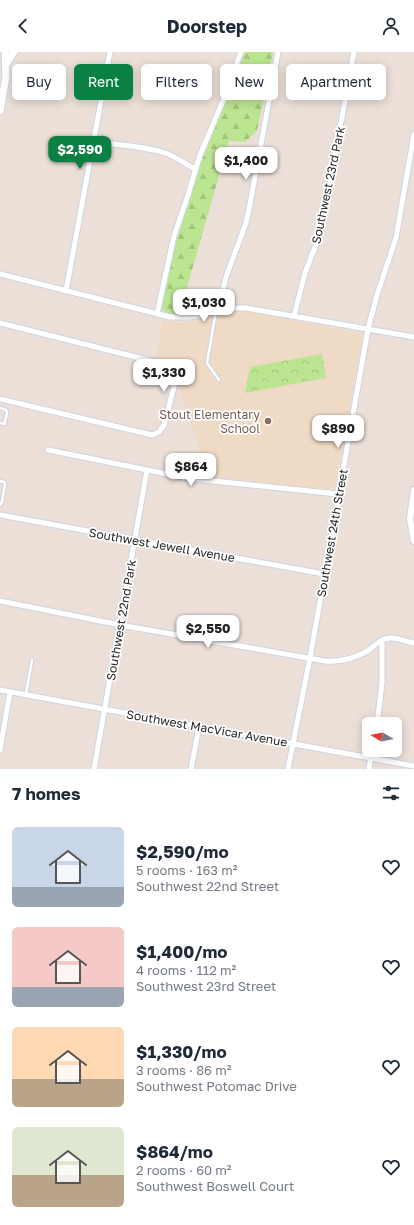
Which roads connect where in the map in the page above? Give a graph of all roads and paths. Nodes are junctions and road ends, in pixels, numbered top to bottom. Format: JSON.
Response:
{"nodes":[{"id":1,"x":6,"y":52,"type":"edge"},
{"id":2,"x":14,"y":52,"type":"edge"},
{"id":3,"x":110,"y":52,"type":"edge"},
{"id":4,"x":241,"y":52,"type":"edge"},
{"id":5,"x":278,"y":52,"type":"edge"},
{"id":6,"x":354,"y":52,"type":"edge"},
{"id":7,"x":6,"y":64,"type":"junction"},
{"id":8,"x":0,"y":110,"type":"edge"},
{"id":9,"x":414,"y":134,"type":"edge"},
{"id":10,"x":94,"y":142,"type":"junction"},
{"id":11,"x":195,"y":169,"type":"junction"},
{"id":12,"x":0,"y":274,"type":"edge"},
{"id":13,"x":66,"y":291,"type":"junction"},
{"id":14,"x":222,"y":308,"type":"junction"},
{"id":15,"x":216,"y":310,"type":"junction"},
{"id":16,"x":157,"y":314,"type":"junction"},
{"id":17,"x":294,"y":316,"type":"junction"},
{"id":18,"x":0,"y":323,"type":"edge"},
{"id":19,"x":368,"y":329,"type":"junction"},
{"id":20,"x":414,"y":337,"type":"edge"},
{"id":21,"x":219,"y":380,"type":"dead end"},
{"id":22,"x":0,"y":399,"type":"edge"},
{"id":23,"x":0,"y":408,"type":"edge"},
{"id":24,"x":0,"y":423,"type":"edge"},
{"id":25,"x":48,"y":450,"type":"dead end"},
{"id":26,"x":147,"y":470,"type":"junction"},
{"id":27,"x":0,"y":481,"type":"edge"},
{"id":28,"x":414,"y":490,"type":"edge"},
{"id":29,"x":338,"y":494,"type":"junction"},
{"id":30,"x":0,"y":505,"type":"edge"},
{"id":31,"x":0,"y":515,"type":"edge"},
{"id":32,"x":135,"y":540,"type":"junction"},
{"id":33,"x":414,"y":541,"type":"edge"},
{"id":34,"x":324,"y":574,"type":"junction"},
{"id":35,"x":0,"y":601,"type":"edge"},
{"id":36,"x":120,"y":625,"type":"junction"},
{"id":37,"x":382,"y":640,"type":"junction"},
{"id":38,"x":414,"y":643,"type":"edge"},
{"id":39,"x":310,"y":658,"type":"junction"},
{"id":40,"x":32,"y":660,"type":"dead end"},
{"id":41,"x":0,"y":690,"type":"edge"},
{"id":42,"x":10,"y":692,"type":"junction"},
{"id":43,"x":25,"y":695,"type":"junction"},
{"id":44,"x":105,"y":709,"type":"junction"},
{"id":45,"x":378,"y":717,"type":"edge"},
{"id":46,"x":199,"y":727,"type":"junction"},
{"id":47,"x":293,"y":744,"type":"junction"},
{"id":48,"x":0,"y":750,"type":"edge"},
{"id":49,"x":371,"y":759,"type":"junction"},
{"id":50,"x":414,"y":766,"type":"edge"},
{"id":51,"x":94,"y":769,"type":"edge"},
{"id":52,"x":191,"y":769,"type":"edge"},
{"id":53,"x":288,"y":769,"type":"edge"},
{"id":54,"x":369,"y":769,"type":"edge"}],
"edges":[{"from":1,"to":7,"type":"main road"},
{"from":2,"to":7,"type":"main road"},
{"from":3,"to":10,"type":"street"},
{"from":4,"to":11,"type":"street"},
{"from":5,"to":14,"type":"street"},
{"from":6,"to":17,"type":"street","name":"Southwest 23rd Park"},
{"from":7,"to":8,"type":"main road"},
{"from":9,"to":19,"type":"street","name":"Southwest 24th Street"},
{"from":10,"to":11,"type":"street"},
{"from":10,"to":13,"type":"street"},
{"from":11,"to":16,"type":"street"},
{"from":12,"to":13,"type":"street"},
{"from":13,"to":16,"type":"street"},
{"from":14,"to":15,"type":"street"},
{"from":14,"to":17,"type":"street"},
{"from":15,"to":16,"type":"street"},
{"from":15,"to":21,"type":"lane"},
{"from":17,"to":19,"type":"street"},
{"from":18,"to":22,"type":"street"},
{"from":19,"to":20,"type":"street"},
{"from":19,"to":29,"type":"street","name":"Southwest 24th Street"},
{"from":23,"to":24,"type":"lane"},
{"from":25,"to":26,"type":"street"},
{"from":26,"to":29,"type":"street"},
{"from":26,"to":32,"type":"street","name":"Southwest 22nd Park"},
{"from":27,"to":30,"type":"lane"},
{"from":28,"to":33,"type":"street"},
{"from":29,"to":34,"type":"street","name":"Southwest 24th Street"},
{"from":31,"to":32,"type":"street","name":"Southwest Jewell Avenue"},
{"from":32,"to":34,"type":"street","name":"Southwest Jewell Avenue"},
{"from":32,"to":36,"type":"street","name":"Southwest 22nd Park"},
{"from":34,"to":39,"type":"street","name":"Southwest 24th Street"},
{"from":35,"to":36,"type":"street"},
{"from":36,"to":39,"type":"street"},
{"from":36,"to":44,"type":"street","name":"Southwest 22nd Park"},
{"from":37,"to":38,"type":"street"},
{"from":37,"to":39,"type":"street"},
{"from":37,"to":45,"type":"street"},
{"from":39,"to":47,"type":"street","name":"Southwest 24th Street"},
{"from":40,"to":43,"type":"lane"},
{"from":41,"to":42,"type":"street","name":"Southwest MacVicar Avenue"},
{"from":42,"to":43,"type":"street","name":"Southwest MacVicar Avenue"},
{"from":42,"to":48,"type":"street"},
{"from":43,"to":44,"type":"street","name":"Southwest MacVicar Avenue"},
{"from":44,"to":46,"type":"street","name":"Southwest MacVicar Avenue"},
{"from":44,"to":51,"type":"street","name":"Southwest 22nd Park"},
{"from":46,"to":47,"type":"street","name":"Southwest MacVicar Avenue"},
{"from":46,"to":52,"type":"street"},
{"from":47,"to":49,"type":"street","name":"Southwest MacVicar Avenue"},
{"from":47,"to":53,"type":"street","name":"Southwest 24th Street"},
{"from":49,"to":50,"type":"street","name":"Southwest MacVicar Avenue"},
{"from":49,"to":54,"type":"street"}]}
